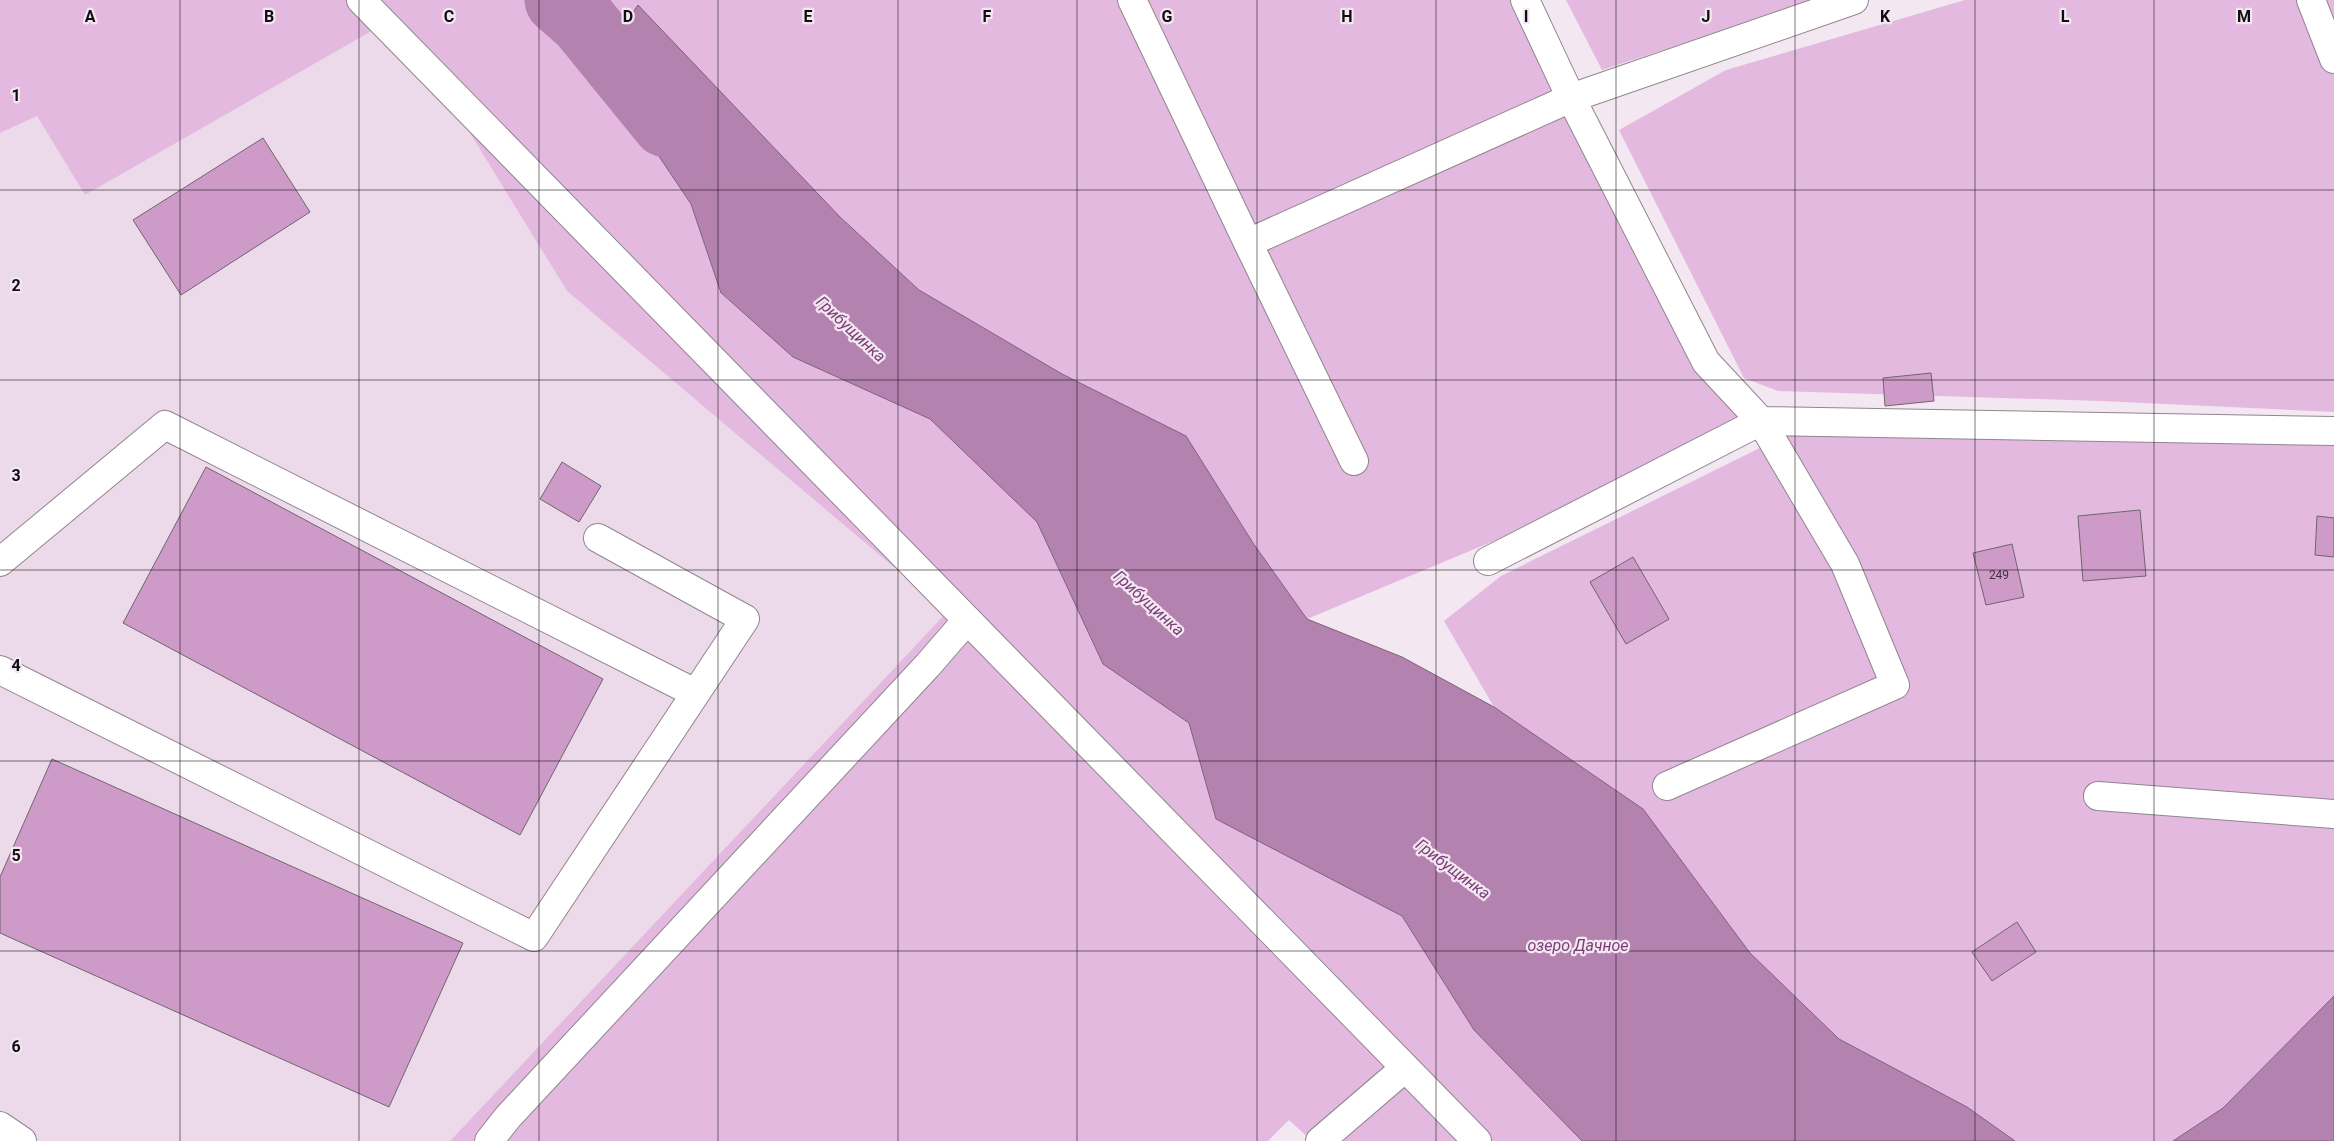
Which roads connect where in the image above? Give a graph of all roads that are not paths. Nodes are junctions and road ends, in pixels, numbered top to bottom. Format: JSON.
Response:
{"nodes":[{"id":1,"x":361,"y":0,"type":"edge"},
{"id":2,"x":1132,"y":0,"type":"edge"},
{"id":3,"x":1525,"y":0,"type":"edge"},
{"id":4,"x":1854,"y":0,"type":"edge"},
{"id":5,"x":2311,"y":0,"type":"edge"},
{"id":6,"x":2334,"y":59,"type":"edge"},
{"id":7,"x":1571,"y":98,"type":"junction"},
{"id":8,"x":1248,"y":243,"type":"junction"},
{"id":9,"x":1761,"y":421,"type":"junction"},
{"id":10,"x":2334,"y":431,"type":"edge"},
{"id":11,"x":1354,"y":461,"type":"dead end"},
{"id":12,"x":598,"y":538,"type":"dead end"},
{"id":13,"x":1488,"y":561,"type":"dead end"},
{"id":14,"x":0,"y":562,"type":"edge"},
{"id":15,"x":966,"y":620,"type":"junction"},
{"id":16,"x":0,"y":670,"type":"edge"},
{"id":17,"x":695,"y":693,"type":"junction"},
{"id":18,"x":1667,"y":786,"type":"dead end"},
{"id":19,"x":2098,"y":796,"type":"dead end"},
{"id":20,"x":2334,"y":814,"type":"edge"},
{"id":21,"x":1406,"y":1068,"type":"junction"},
{"id":22,"x":0,"y":1126,"type":"edge"},
{"id":23,"x":22,"y":1141,"type":"edge"},
{"id":24,"x":489,"y":1141,"type":"edge"},
{"id":25,"x":1320,"y":1141,"type":"edge"},
{"id":26,"x":1477,"y":1141,"type":"edge"}],
"edges":[{"from":1,"to":15,"type":"lane"},
{"from":2,"to":8,"type":"lane"},
{"from":3,"to":7,"type":"lane"},
{"from":4,"to":7,"type":"lane"},
{"from":5,"to":6,"type":"lane"},
{"from":7,"to":8,"type":"lane"},
{"from":7,"to":9,"type":"lane"},
{"from":8,"to":11,"type":"lane"},
{"from":9,"to":10,"type":"lane"},
{"from":9,"to":13,"type":"lane"},
{"from":9,"to":18,"type":"lane"},
{"from":12,"to":17,"type":"lane"},
{"from":14,"to":17,"type":"lane"},
{"from":15,"to":21,"type":"lane"},
{"from":15,"to":24,"type":"lane"},
{"from":16,"to":17,"type":"lane"},
{"from":19,"to":20,"type":"lane"},
{"from":21,"to":25,"type":"lane"},
{"from":21,"to":26,"type":"lane"},
{"from":22,"to":23,"type":"lane"}]}
